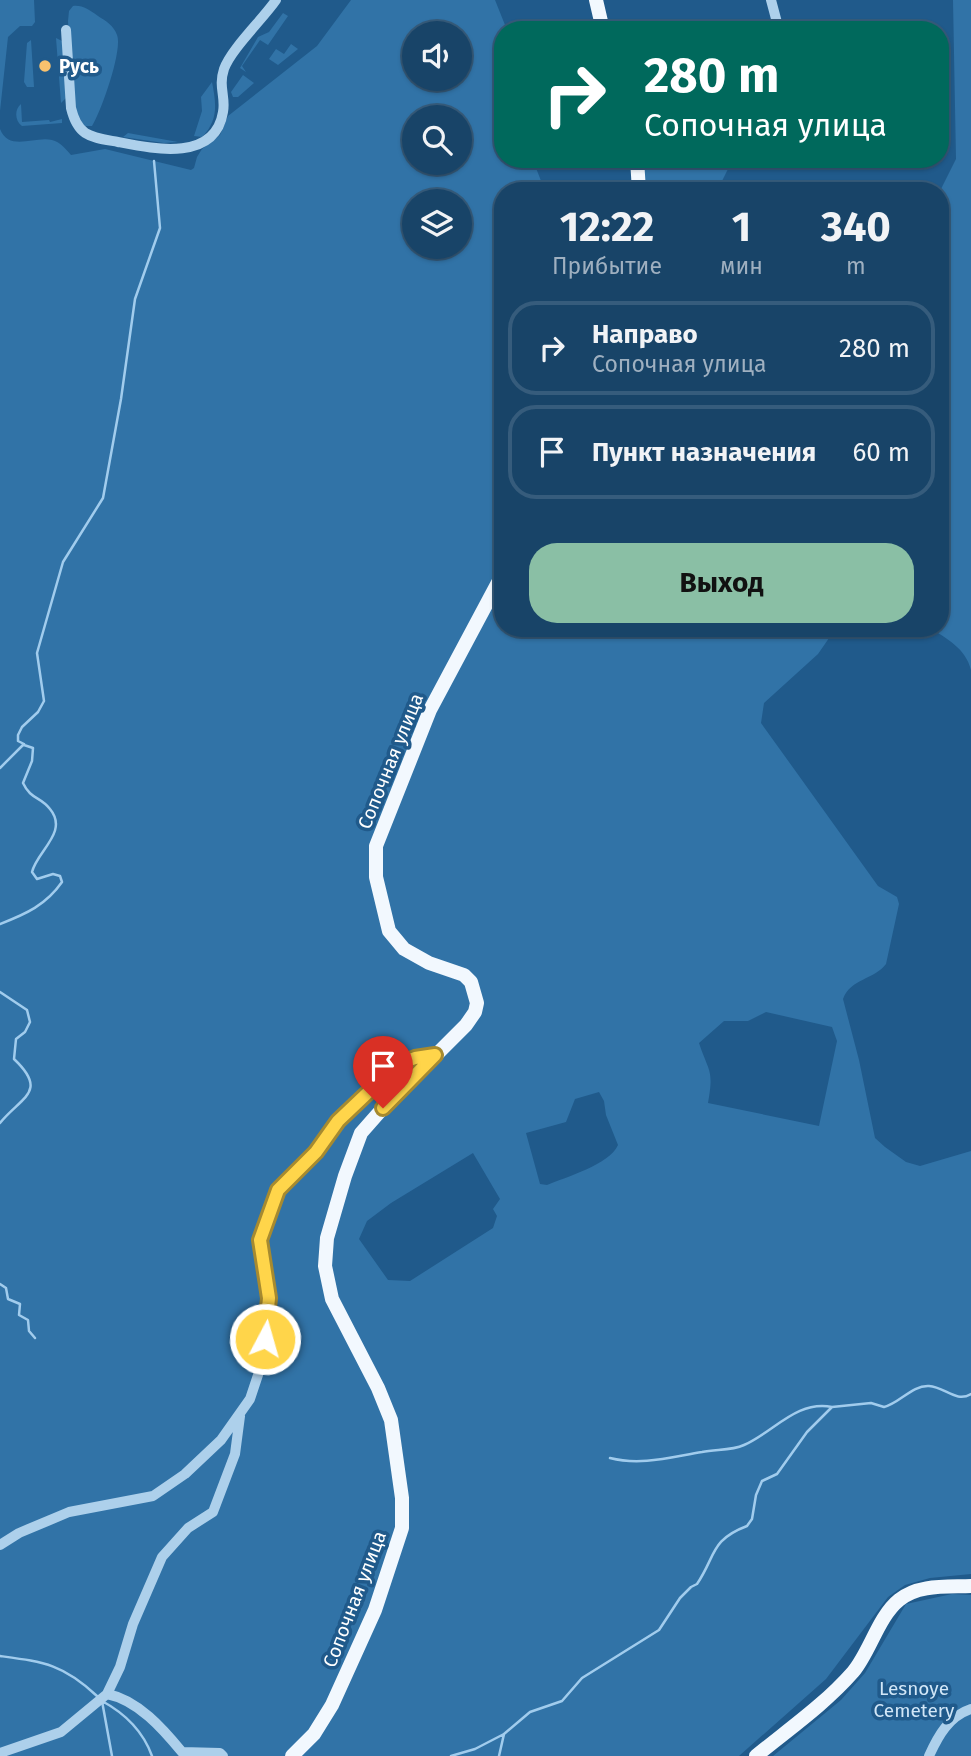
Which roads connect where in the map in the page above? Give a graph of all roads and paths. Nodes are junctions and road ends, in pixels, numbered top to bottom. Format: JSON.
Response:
{"nodes":[{"id":1,"x":276,"y":0,"type":"edge"},
{"id":2,"x":596,"y":0,"type":"edge"},
{"id":3,"x":771,"y":0,"type":"edge"},
{"id":4,"x":601,"y":21,"type":"edge"},
{"id":5,"x":777,"y":21,"type":"edge"},
{"id":6,"x":66,"y":30,"type":"dead end"},
{"id":7,"x":494,"y":590,"type":"edge"},
{"id":8,"x":435,"y":1055,"type":"junction"},
{"id":9,"x":240,"y":1413,"type":"junction"},
{"id":10,"x":0,"y":1545,"type":"edge"},
{"id":11,"x":971,"y":1586,"type":"edge"},
{"id":12,"x":107,"y":1694,"type":"junction"},
{"id":13,"x":971,"y":1710,"type":"edge"},
{"id":14,"x":0,"y":1753,"type":"edge"},
{"id":15,"x":223,"y":1756,"type":"edge"},
{"id":16,"x":292,"y":1756,"type":"edge"},
{"id":17,"x":756,"y":1756,"type":"edge"},
{"id":18,"x":929,"y":1756,"type":"edge"}],
"edges":[{"from":1,"to":6,"type":"street"},
{"from":2,"to":4,"type":"main road"},
{"from":3,"to":5,"type":"street"},
{"from":7,"to":8,"type":"main road","name":"Сопочная улица"},
{"from":8,"to":9,"type":"street"},
{"from":8,"to":16,"type":"main road","name":"Сопочная улица"},
{"from":9,"to":10,"type":"street"},
{"from":9,"to":12,"type":"street"},
{"from":11,"to":17,"type":"main road"},
{"from":12,"to":14,"type":"street"},
{"from":12,"to":15,"type":"street"},
{"from":13,"to":18,"type":"street"}]}
